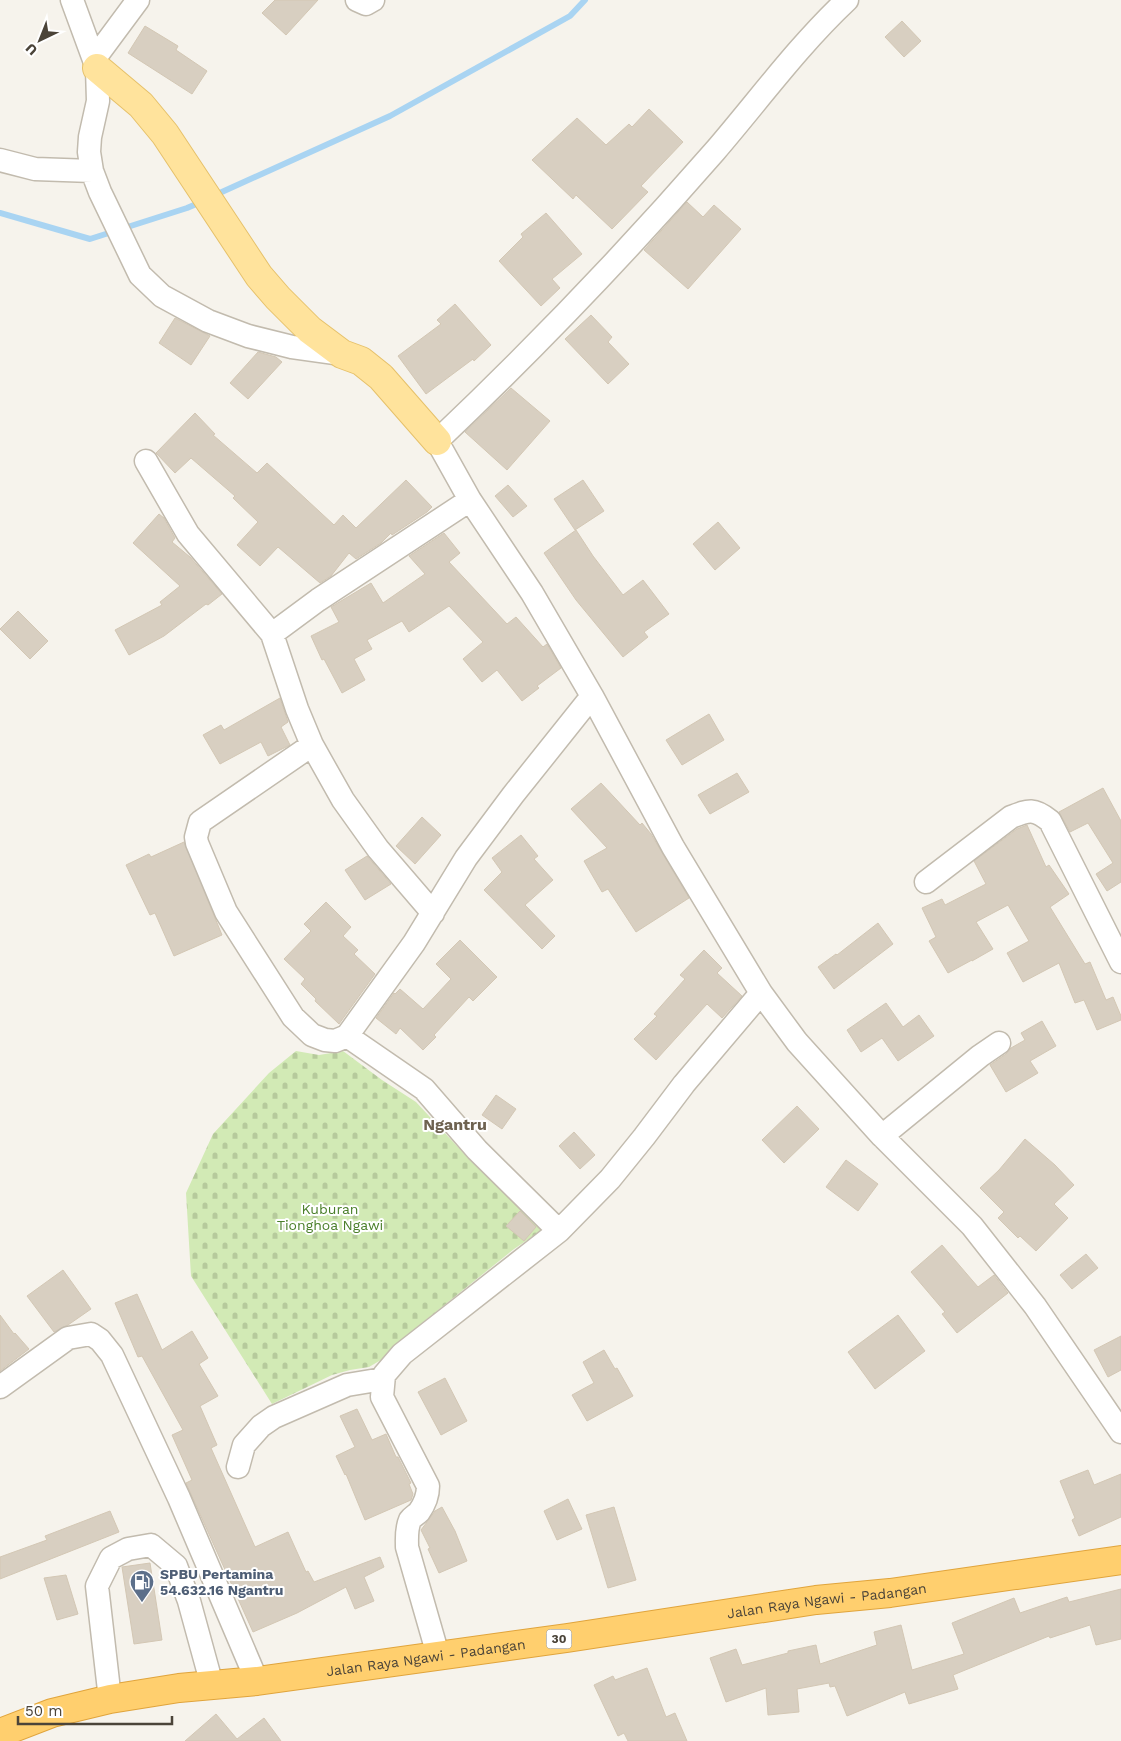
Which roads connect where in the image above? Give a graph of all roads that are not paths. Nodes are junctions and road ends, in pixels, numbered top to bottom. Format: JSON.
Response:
{"nodes":[{"id":1,"x":72,"y":0,"type":"edge"},
{"id":2,"x":138,"y":0,"type":"edge"},
{"id":3,"x":357,"y":0,"type":"edge"},
{"id":4,"x":373,"y":0,"type":"edge"},
{"id":5,"x":847,"y":0,"type":"edge"},
{"id":6,"x":96,"y":63,"type":"junction"},
{"id":7,"x":0,"y":160,"type":"edge"},
{"id":8,"x":92,"y":171,"type":"junction"},
{"id":9,"x":342,"y":354,"type":"junction"},
{"id":10,"x":437,"y":440,"type":"junction"},
{"id":11,"x":146,"y":461,"type":"dead end"},
{"id":12,"x":470,"y":500,"type":"junction"},
{"id":13,"x":272,"y":634,"type":"junction"},
{"id":14,"x":592,"y":696,"type":"junction"},
{"id":15,"x":312,"y":745,"type":"junction"},
{"id":16,"x":926,"y":882,"type":"dead end"},
{"id":17,"x":434,"y":913,"type":"junction"},
{"id":18,"x":1121,"y":962,"type":"edge"},
{"id":19,"x":761,"y":993,"type":"junction"},
{"id":20,"x":346,"y":1036,"type":"junction"},
{"id":21,"x":999,"y":1043,"type":"dead end"},
{"id":22,"x":882,"y":1136,"type":"junction"},
{"id":23,"x":560,"y":1231,"type":"junction"},
{"id":24,"x":383,"y":1380,"type":"junction"},
{"id":25,"x":0,"y":1387,"type":"edge"},
{"id":26,"x":1112,"y":1400,"type":"edge"},
{"id":27,"x":1121,"y":1432,"type":"edge"},
{"id":28,"x":238,"y":1467,"type":"dead end"},
{"id":29,"x":1121,"y":1560,"type":"edge"},
{"id":30,"x":438,"y":1655,"type":"junction"},
{"id":31,"x":257,"y":1681,"type":"junction"},
{"id":32,"x":212,"y":1685,"type":"junction"},
{"id":33,"x":110,"y":1699,"type":"junction"},
{"id":34,"x":0,"y":1733,"type":"edge"}],
"edges":[{"from":1,"to":6,"type":"street"},
{"from":2,"to":6,"type":"street"},
{"from":3,"to":4,"type":"street"},
{"from":5,"to":10,"type":"street"},
{"from":6,"to":8,"type":"street"},
{"from":6,"to":9,"type":"main road"},
{"from":7,"to":8,"type":"street"},
{"from":8,"to":9,"type":"street"},
{"from":9,"to":10,"type":"main road"},
{"from":10,"to":12,"type":"street"},
{"from":11,"to":13,"type":"street"},
{"from":12,"to":13,"type":"street"},
{"from":12,"to":14,"type":"street"},
{"from":13,"to":15,"type":"street"},
{"from":14,"to":17,"type":"street"},
{"from":14,"to":19,"type":"street"},
{"from":15,"to":17,"type":"street"},
{"from":15,"to":20,"type":"street"},
{"from":16,"to":18,"type":"street"},
{"from":17,"to":20,"type":"street"},
{"from":19,"to":22,"type":"street"},
{"from":19,"to":23,"type":"street"},
{"from":20,"to":23,"type":"street"},
{"from":21,"to":22,"type":"street"},
{"from":22,"to":26,"type":"street"},
{"from":23,"to":24,"type":"street"},
{"from":24,"to":28,"type":"street"},
{"from":24,"to":30,"type":"street"},
{"from":25,"to":31,"type":"street"},
{"from":26,"to":27,"type":"street"},
{"from":29,"to":30,"type":"highway","name":"Jalan Raya Ngawi - Padangan","number":"30"},
{"from":30,"to":31,"type":"highway","name":"Jalan Raya Ngawi - Padangan","number":"30"},
{"from":31,"to":32,"type":"highway","name":"Jalan Raya Ngawi - Padangan","number":"30"},
{"from":32,"to":33,"type":"highway","name":"Jalan Raya Ngawi - Padangan","number":"30"},
{"from":32,"to":33,"type":"street"},
{"from":33,"to":34,"type":"highway","name":"Jalan Raya Ngawi - Padangan","number":"30"}]}
